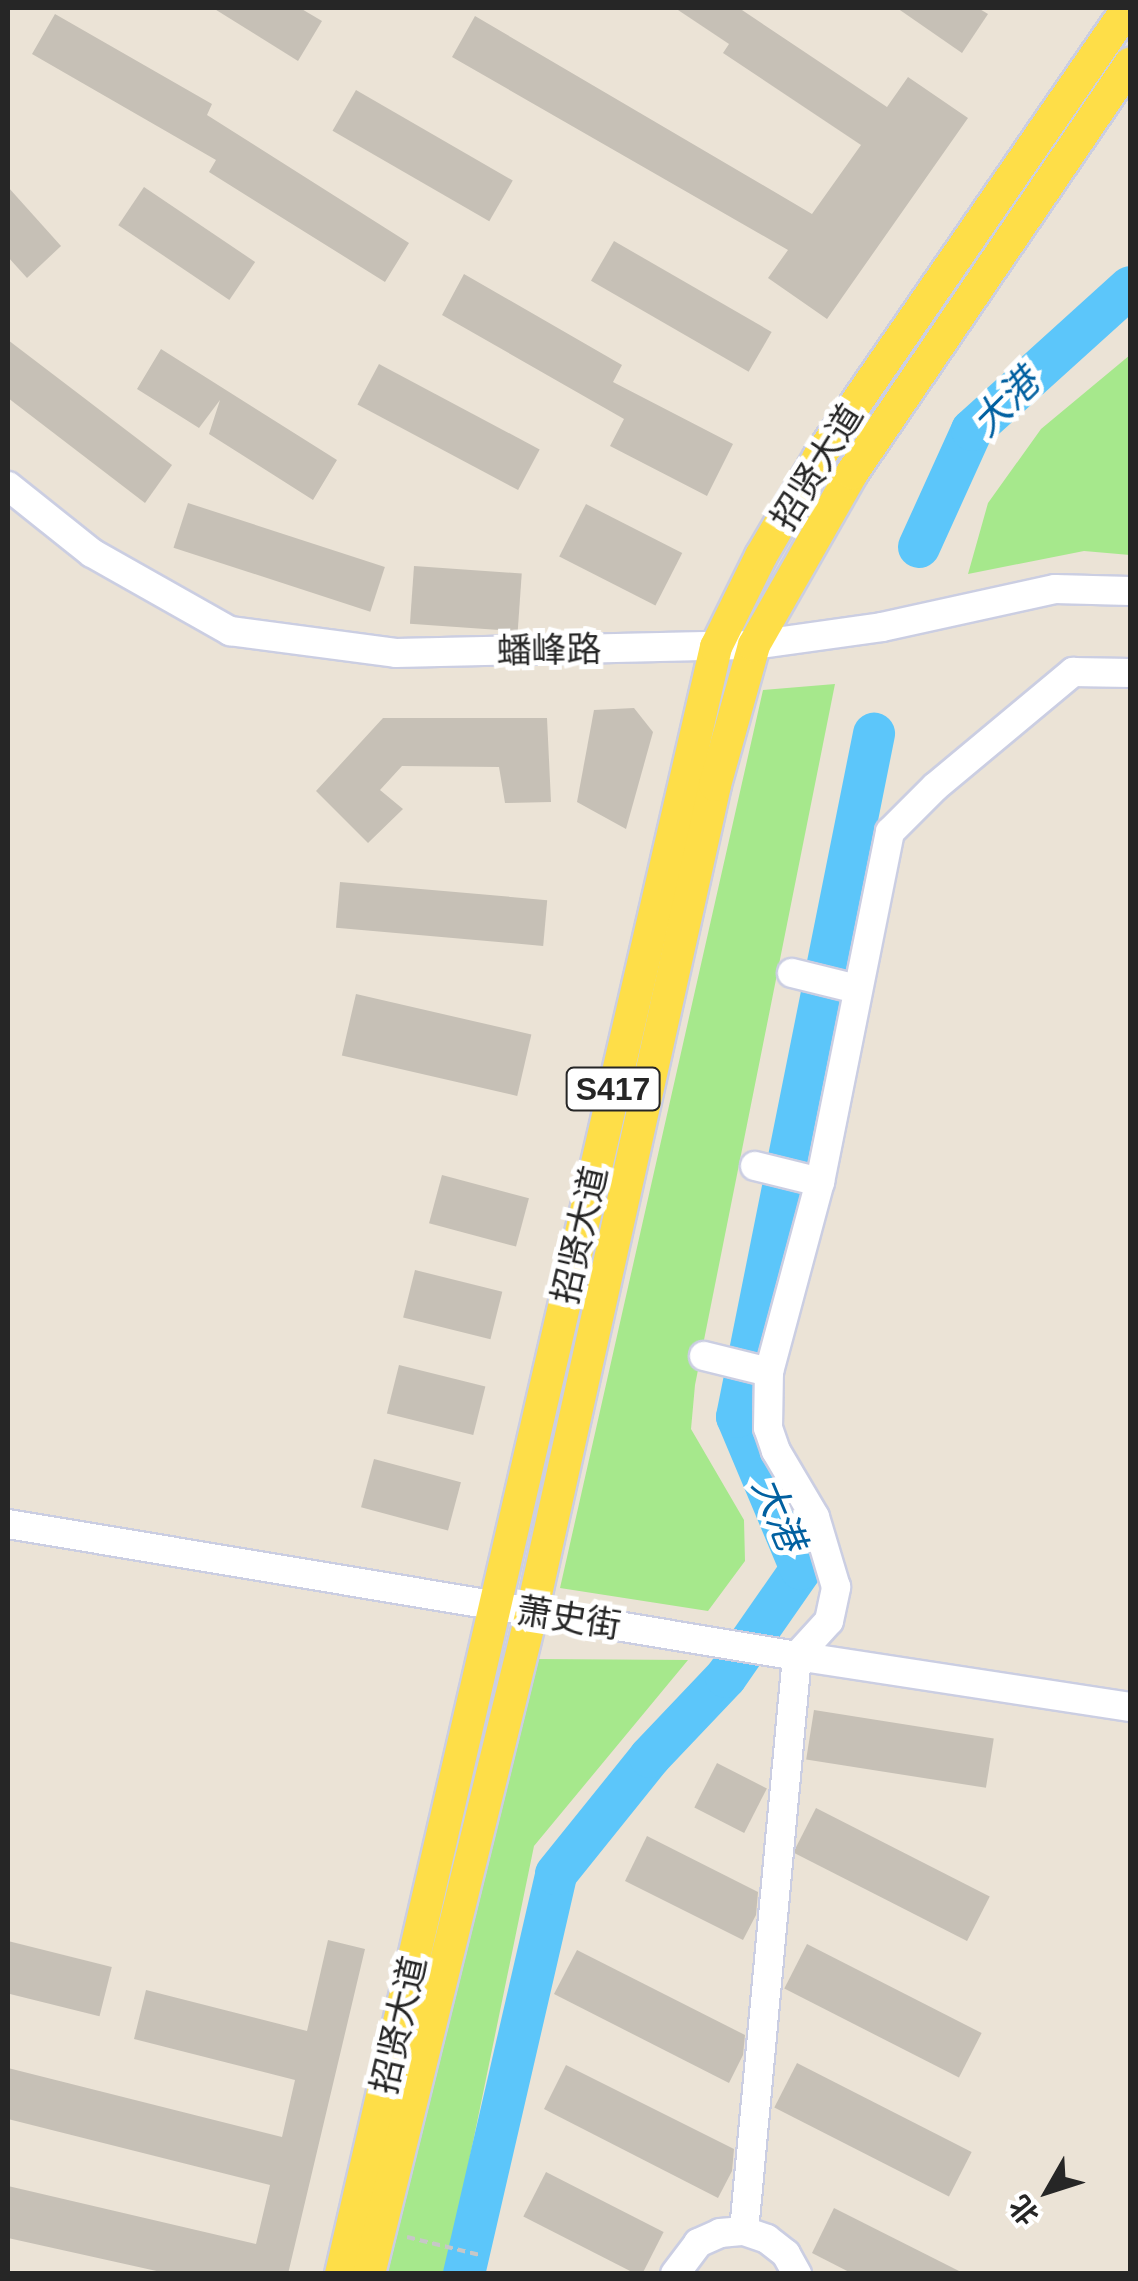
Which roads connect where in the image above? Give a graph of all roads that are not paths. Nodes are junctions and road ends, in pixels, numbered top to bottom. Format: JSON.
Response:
{"nodes":[{"id":1,"x":1128,"y":8,"type":"edge"},
{"id":2,"x":1130,"y":64,"type":"edge"},
{"id":3,"x":8,"y":486,"type":"edge"},
{"id":4,"x":1130,"y":590,"type":"edge"},
{"id":5,"x":754,"y":645,"type":"junction"},
{"id":6,"x":716,"y":646,"type":"junction"},
{"id":7,"x":1130,"y":672,"type":"edge"},
{"id":8,"x":792,"y":973,"type":"dead end"},
{"id":9,"x":857,"y":989,"type":"junction"},
{"id":10,"x":755,"y":1166,"type":"dead end"},
{"id":11,"x":820,"y":1182,"type":"junction"},
{"id":12,"x":704,"y":1356,"type":"dead end"},
{"id":13,"x":769,"y":1372,"type":"junction"},
{"id":14,"x":8,"y":1524,"type":"edge"},
{"id":15,"x":496,"y":1606,"type":"junction"},
{"id":16,"x":532,"y":1612,"type":"junction"},
{"id":17,"x":796,"y":1656,"type":"junction"},
{"id":18,"x":1130,"y":1706,"type":"edge"},
{"id":19,"x":744,"y":2232,"type":"junction"},
{"id":20,"x":341,"y":2274,"type":"edge"},
{"id":21,"x":369,"y":2274,"type":"edge"},
{"id":22,"x":675,"y":2274,"type":"edge"},
{"id":23,"x":797,"y":2274,"type":"edge"}],
"edges":[{"from":1,"to":6,"type":"main road","name":"招贤大道","number":"S417"},
{"from":2,"to":5,"type":"main road","name":"招贤大道","number":"S417"},
{"from":3,"to":6,"type":"street","name":"蟠峰路"},
{"from":4,"to":5,"type":"street","name":"蟠峰路"},
{"from":5,"to":6,"type":"street","name":"蟠峰路"},
{"from":5,"to":16,"type":"main road","name":"招贤大道","number":"S417"},
{"from":6,"to":15,"type":"main road","name":"招贤大道","number":"S417"},
{"from":7,"to":9,"type":"street"},
{"from":8,"to":9,"type":"street"},
{"from":9,"to":11,"type":"street"},
{"from":10,"to":11,"type":"street"},
{"from":11,"to":13,"type":"street"},
{"from":12,"to":13,"type":"street"},
{"from":13,"to":17,"type":"street"},
{"from":14,"to":15,"type":"street","name":"萧史街"},
{"from":15,"to":16,"type":"street","name":"萧史街"},
{"from":15,"to":20,"type":"main road","name":"招贤大道","number":"S417"},
{"from":16,"to":17,"type":"street","name":"萧史街"},
{"from":16,"to":21,"type":"main road","name":"招贤大道","number":"S417"},
{"from":17,"to":18,"type":"street","name":"萧史街"},
{"from":17,"to":19,"type":"street"},
{"from":19,"to":22,"type":"street"},
{"from":19,"to":23,"type":"street"}]}
